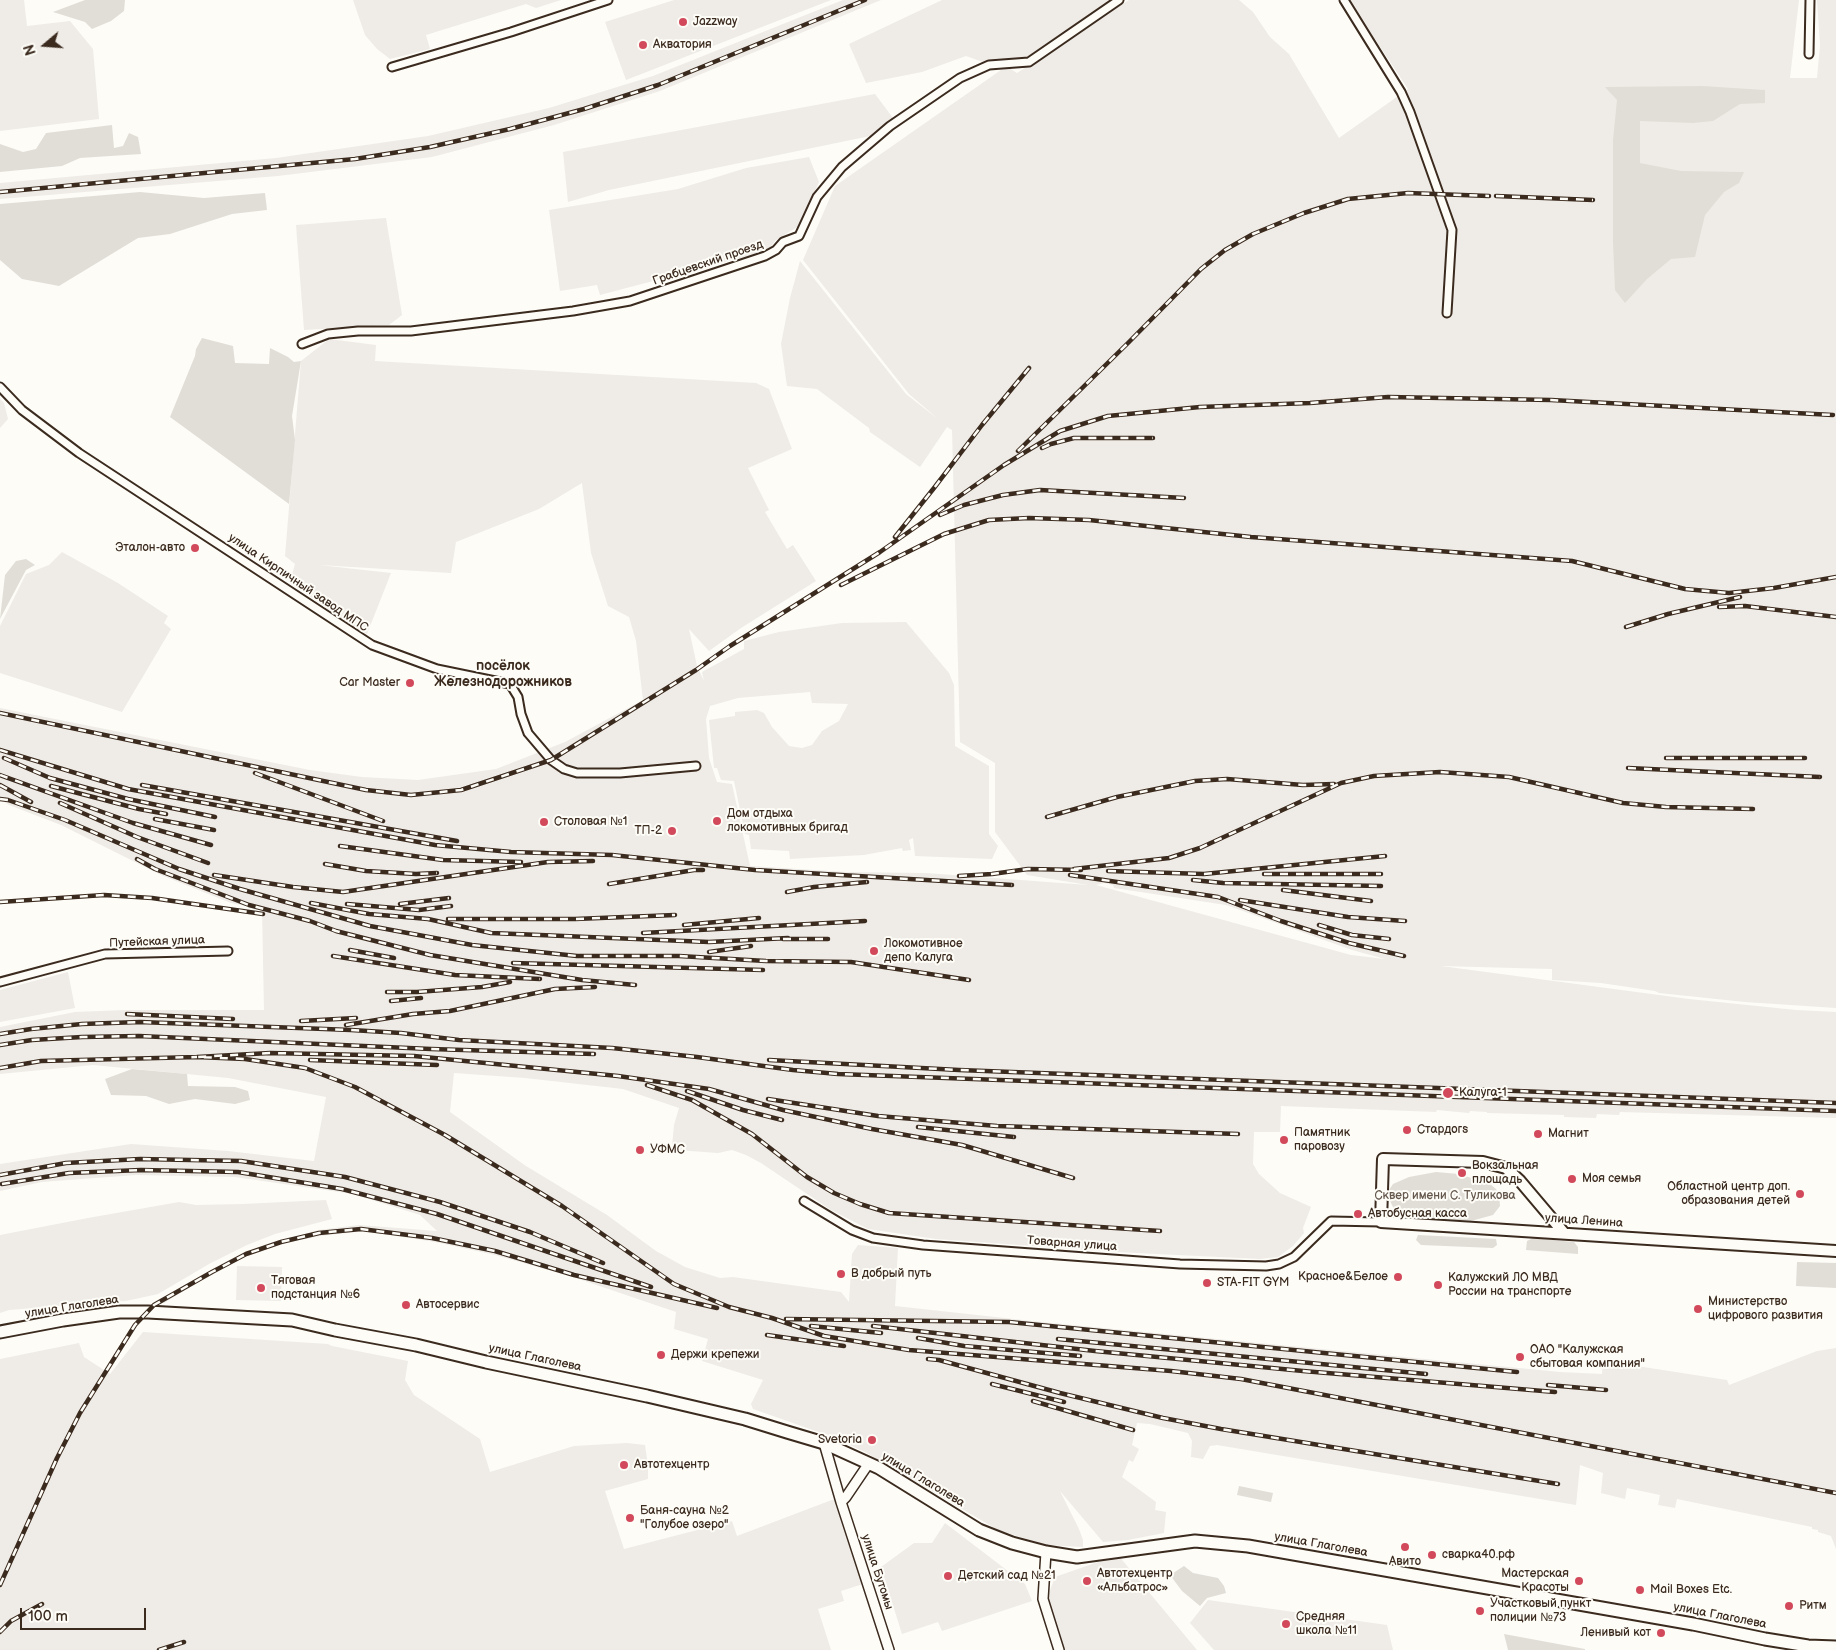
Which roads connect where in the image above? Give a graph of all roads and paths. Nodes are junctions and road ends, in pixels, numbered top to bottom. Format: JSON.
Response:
{"nodes":[{"id":1,"x":608,"y":0,"type":"edge"},
{"id":2,"x":1119,"y":0,"type":"edge"},
{"id":3,"x":1344,"y":0,"type":"edge"},
{"id":4,"x":1810,"y":0,"type":"edge"},
{"id":5,"x":1809,"y":54,"type":"dead end"},
{"id":6,"x":392,"y":67,"type":"dead end"},
{"id":7,"x":1447,"y":313,"type":"dead end"},
{"id":8,"x":302,"y":344,"type":"dead end"},
{"id":9,"x":0,"y":387,"type":"edge"},
{"id":10,"x":696,"y":766,"type":"dead end"},
{"id":11,"x":228,"y":950,"type":"dead end"},
{"id":12,"x":0,"y":982,"type":"edge"},
{"id":13,"x":804,"y":1201,"type":"dead end"},
{"id":14,"x":1331,"y":1221,"type":"joint"},
{"id":15,"x":1380,"y":1222,"type":"junction"},
{"id":16,"x":1564,"y":1232,"type":"junction"},
{"id":17,"x":1836,"y":1251,"type":"edge"},
{"id":18,"x":0,"y":1332,"type":"edge"},
{"id":19,"x":824,"y":1443,"type":"junction"},
{"id":20,"x":869,"y":1463,"type":"junction"},
{"id":21,"x":841,"y":1502,"type":"junction"},
{"id":22,"x":1046,"y":1552,"type":"junction"},
{"id":23,"x":1836,"y":1647,"type":"edge"},
{"id":24,"x":889,"y":1650,"type":"edge"},
{"id":25,"x":1059,"y":1650,"type":"edge"}],
"edges":[{"from":1,"to":6,"type":"street"},
{"from":2,"to":8,"type":"street","name":"Грабцевский проезд"},
{"from":3,"to":7,"type":"street"},
{"from":4,"to":5,"type":"street"},
{"from":9,"to":10,"type":"street","name":"улица Кирпичный завод МПС"},
{"from":11,"to":12,"type":"street","name":"Путейская улица"},
{"from":13,"to":14,"type":"street","name":"Товарная улица"},
{"from":14,"to":15,"type":"street","name":"улица Ленина"},
{"from":15,"to":16,"type":"main road","name":"улица Ленина"},
{"from":15,"to":16,"type":"main road"},
{"from":16,"to":17,"type":"main road","name":"улица Ленина"},
{"from":18,"to":19,"type":"main road","name":"улица Глаголева"},
{"from":19,"to":20,"type":"main road","name":"улица Глаголева"},
{"from":19,"to":21,"type":"street","name":"улица Бутомы"},
{"from":20,"to":21,"type":"street"},
{"from":20,"to":22,"type":"main road","name":"улица Глаголева"},
{"from":21,"to":24,"type":"street","name":"улица Бутомы"},
{"from":22,"to":23,"type":"main road","name":"улица Глаголева"},
{"from":22,"to":25,"type":"street"}]}
